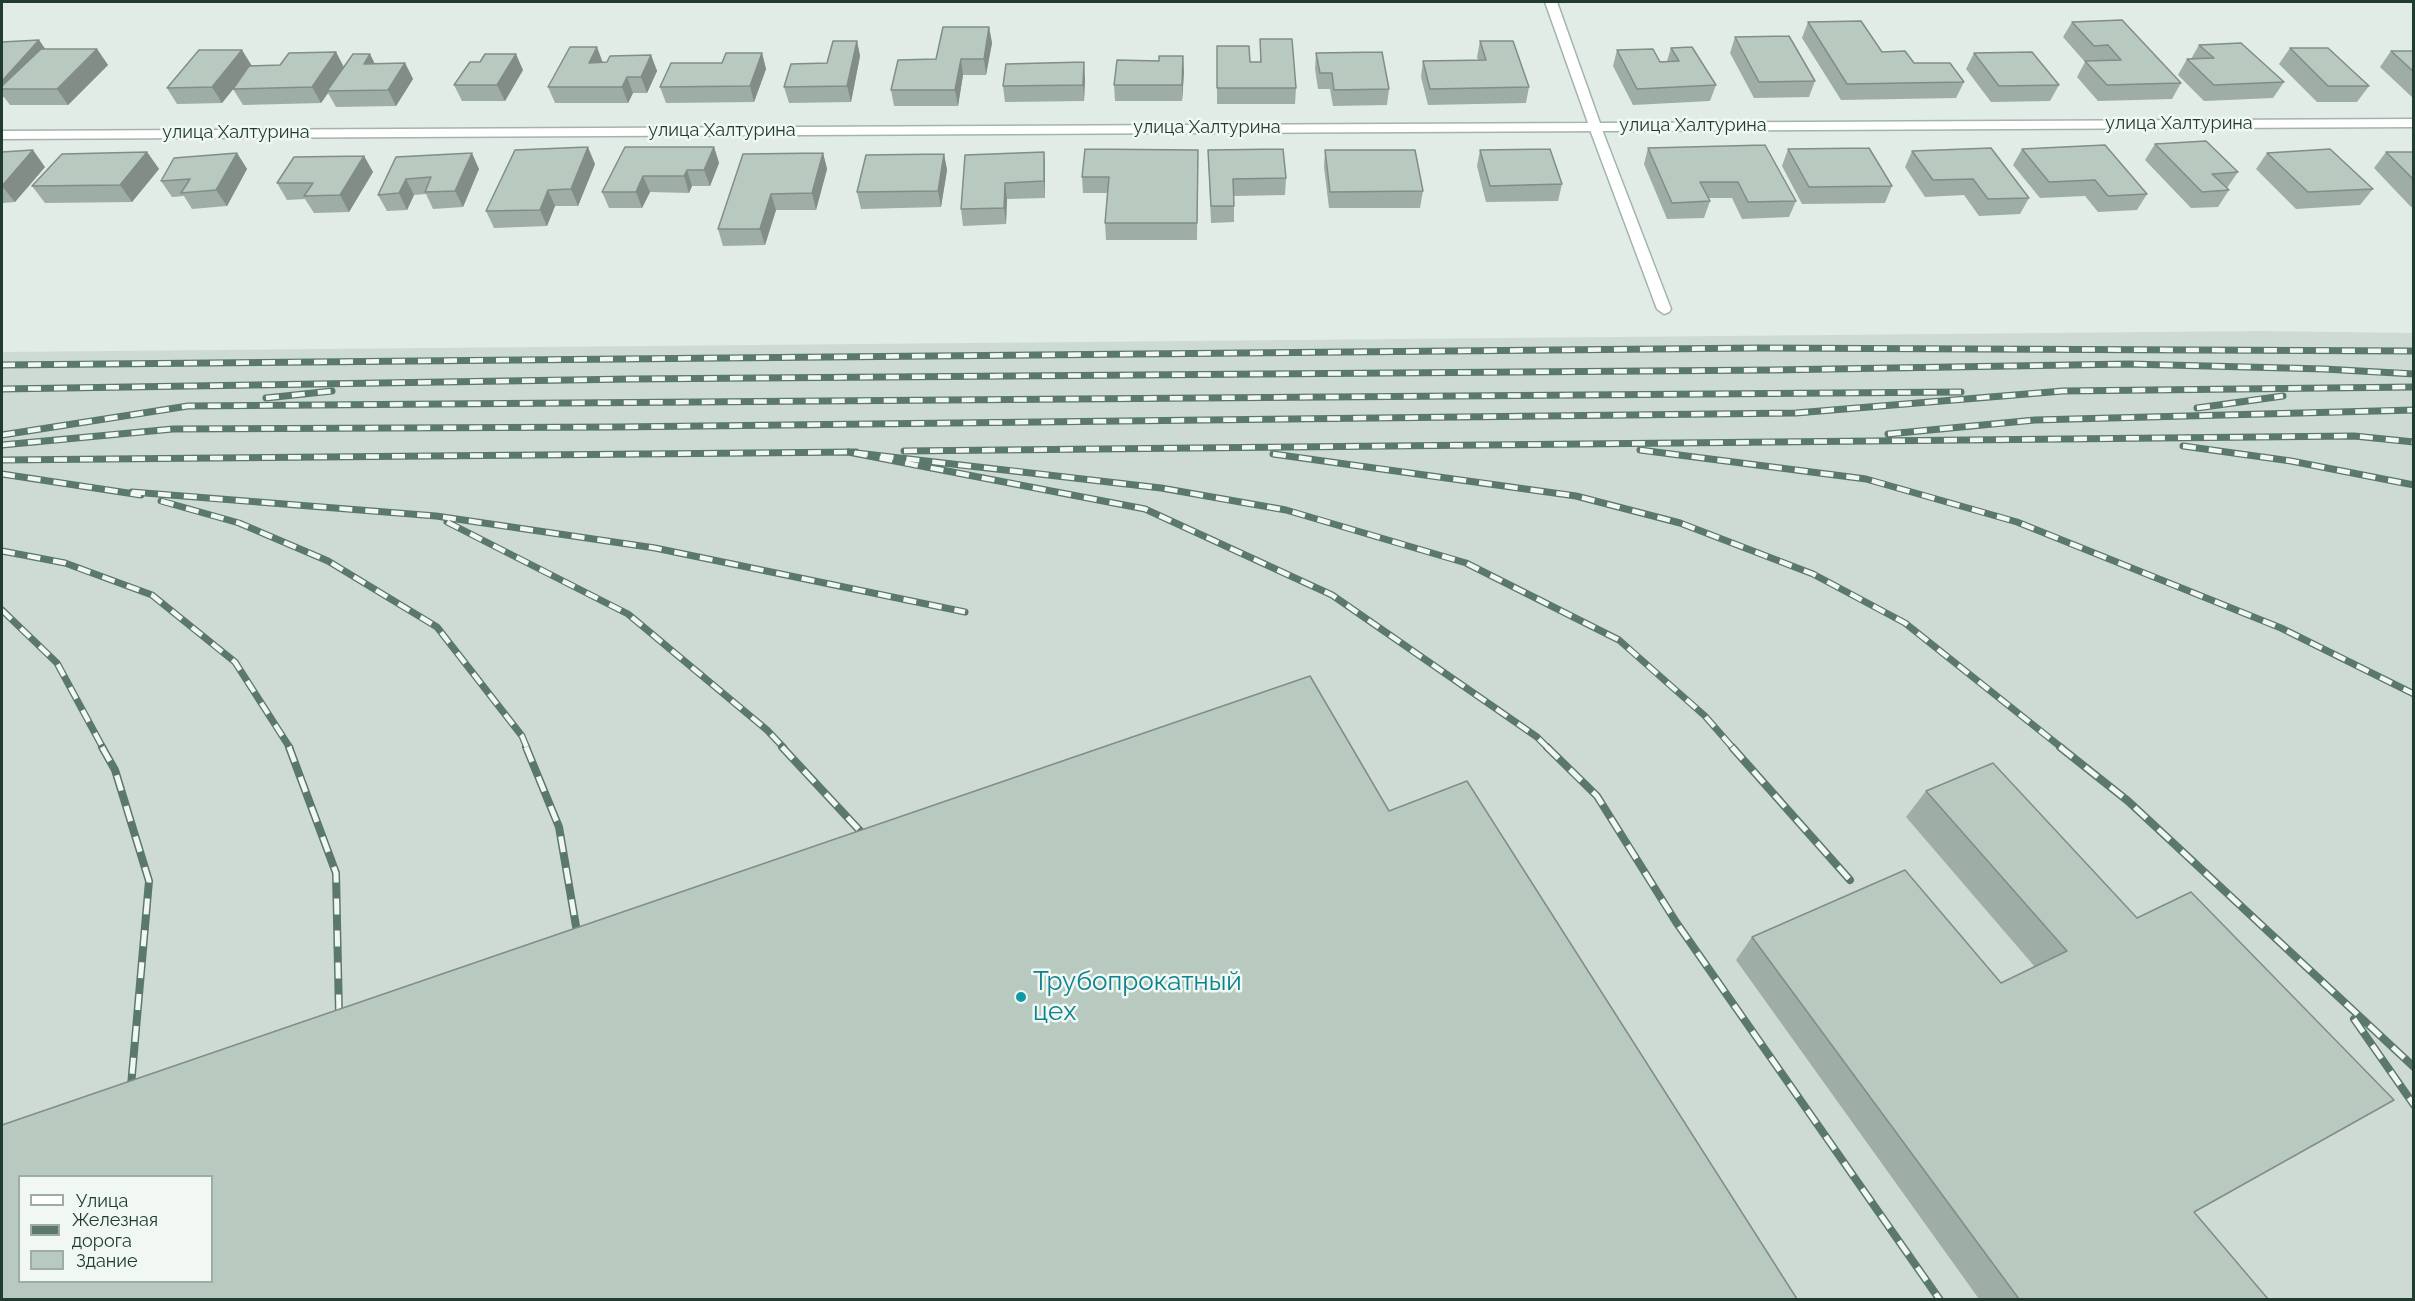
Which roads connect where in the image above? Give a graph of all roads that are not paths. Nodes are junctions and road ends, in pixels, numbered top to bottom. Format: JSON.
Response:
{"nodes":[{"id":1,"x":1551,"y":2,"type":"edge"},
{"id":2,"x":2414,"y":123,"type":"edge"},
{"id":3,"x":1594,"y":127,"type":"junction"},
{"id":4,"x":2,"y":135,"type":"edge"},
{"id":5,"x":1664,"y":309,"type":"dead end"}],
"edges":[{"from":1,"to":3,"type":"street"},
{"from":2,"to":3,"type":"street","name":"улица Халтурина"},
{"from":3,"to":4,"type":"street","name":"улица Халтурина"},
{"from":3,"to":5,"type":"street"}]}
